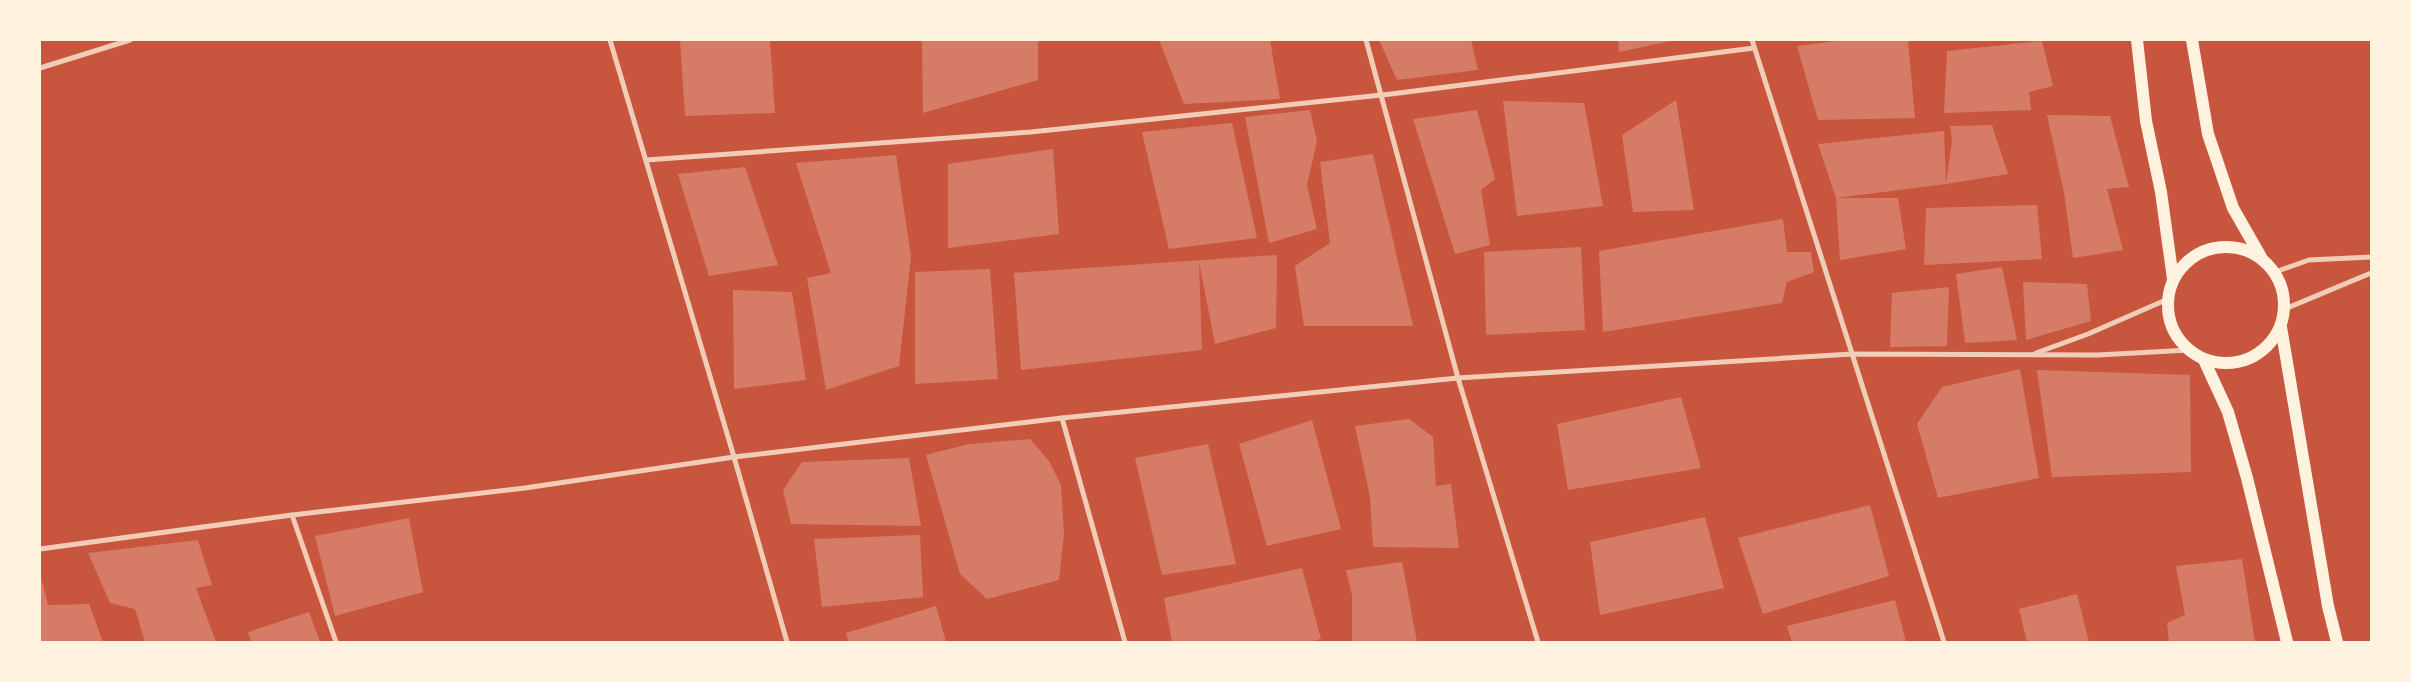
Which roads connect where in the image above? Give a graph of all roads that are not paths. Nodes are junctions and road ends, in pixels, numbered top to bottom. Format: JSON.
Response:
{"nodes":[{"id":1,"x":130,"y":40,"type":"edge"},
{"id":2,"x":610,"y":40,"type":"edge"},
{"id":3,"x":1366,"y":40,"type":"edge"},
{"id":4,"x":1752,"y":40,"type":"edge"},
{"id":5,"x":2137,"y":40,"type":"edge"},
{"id":6,"x":2192,"y":40,"type":"edge"},
{"id":7,"x":1754,"y":48,"type":"junction"},
{"id":8,"x":40,"y":68,"type":"edge"},
{"id":9,"x":1382,"y":95,"type":"junction"},
{"id":10,"x":646,"y":160,"type":"junction"},
{"id":11,"x":2261,"y":257,"type":"junction"},
{"id":12,"x":2371,"y":257,"type":"edge"},
{"id":13,"x":2275,"y":272,"type":"junction"},
{"id":14,"x":2371,"y":273,"type":"edge"},
{"id":15,"x":2174,"y":279,"type":"junction"},
{"id":16,"x":2168,"y":299,"type":"junction"},
{"id":17,"x":2285,"y":309,"type":"junction"},
{"id":18,"x":2281,"y":327,"type":"junction"},
{"id":19,"x":2189,"y":350,"type":"junction"},
{"id":20,"x":1852,"y":354,"type":"junction"},
{"id":21,"x":2033,"y":354,"type":"junction"},
{"id":22,"x":2204,"y":360,"type":"junction"},
{"id":23,"x":1458,"y":378,"type":"junction"},
{"id":24,"x":1062,"y":418,"type":"junction"},
{"id":25,"x":734,"y":457,"type":"junction"},
{"id":26,"x":292,"y":515,"type":"junction"},
{"id":27,"x":40,"y":549,"type":"edge"},
{"id":28,"x":336,"y":642,"type":"edge"},
{"id":29,"x":787,"y":642,"type":"edge"},
{"id":30,"x":1125,"y":642,"type":"edge"},
{"id":31,"x":1538,"y":642,"type":"edge"},
{"id":32,"x":1944,"y":642,"type":"edge"},
{"id":33,"x":2287,"y":642,"type":"edge"},
{"id":34,"x":2337,"y":642,"type":"edge"}],
"edges":[{"from":1,"to":8,"type":"street"},
{"from":2,"to":10,"type":"street"},
{"from":3,"to":9,"type":"street"},
{"from":4,"to":7,"type":"street"},
{"from":5,"to":15,"type":"main road"},
{"from":6,"to":11,"type":"main road"},
{"from":7,"to":9,"type":"street"},
{"from":7,"to":20,"type":"street"},
{"from":9,"to":10,"type":"street"},
{"from":9,"to":23,"type":"street"},
{"from":10,"to":25,"type":"street"},
{"from":11,"to":13,"type":"main road"},
{"from":11,"to":15,"type":"main road"},
{"from":12,"to":13,"type":"street"},
{"from":13,"to":17,"type":"main road"},
{"from":14,"to":17,"type":"street"},
{"from":15,"to":16,"type":"main road"},
{"from":16,"to":19,"type":"main road"},
{"from":16,"to":21,"type":"street"},
{"from":17,"to":18,"type":"main road"},
{"from":18,"to":22,"type":"main road"},
{"from":18,"to":34,"type":"main road"},
{"from":19,"to":21,"type":"street"},
{"from":19,"to":22,"type":"main road"},
{"from":20,"to":21,"type":"street"},
{"from":20,"to":23,"type":"street"},
{"from":20,"to":32,"type":"street"},
{"from":22,"to":33,"type":"main road"},
{"from":23,"to":24,"type":"street"},
{"from":23,"to":31,"type":"street"},
{"from":24,"to":25,"type":"street"},
{"from":24,"to":30,"type":"street"},
{"from":25,"to":26,"type":"street"},
{"from":25,"to":29,"type":"street"},
{"from":26,"to":27,"type":"street"},
{"from":26,"to":28,"type":"street"}]}
